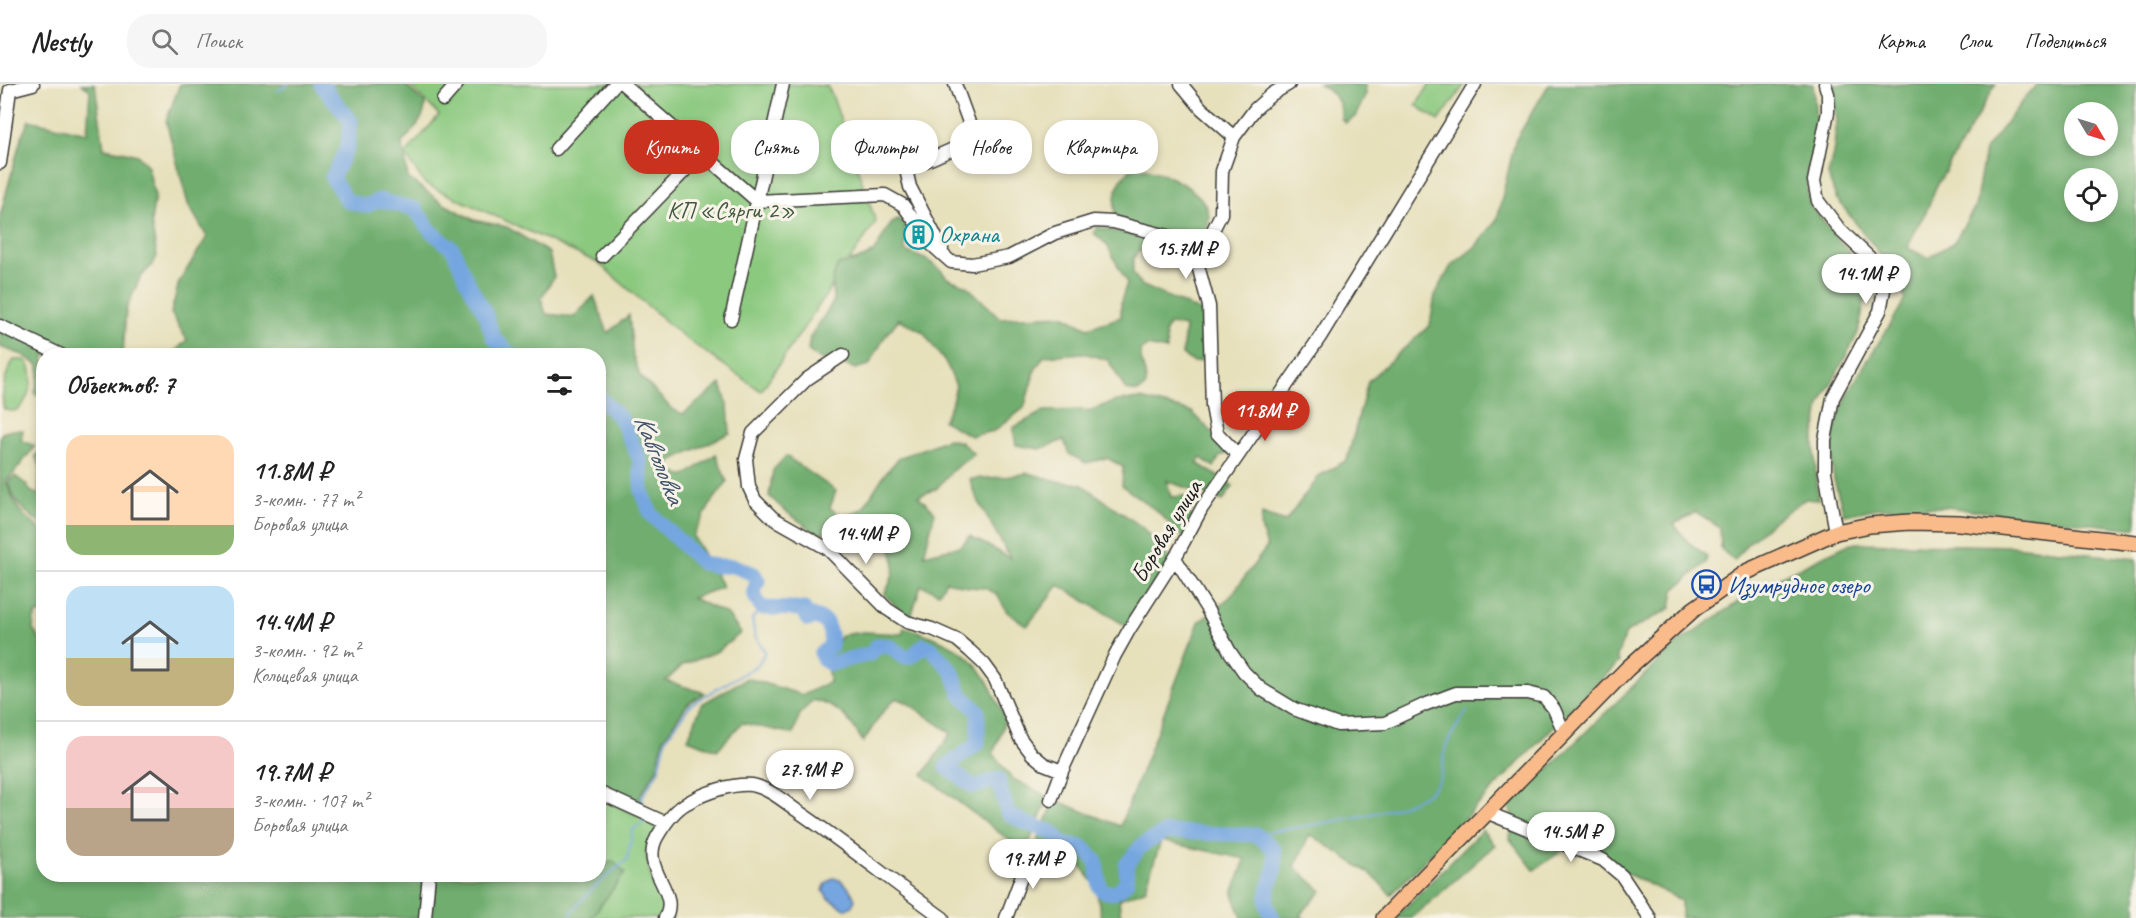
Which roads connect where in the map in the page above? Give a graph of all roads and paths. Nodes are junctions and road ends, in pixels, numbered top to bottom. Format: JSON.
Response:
{"nodes":[{"id":1,"x":33,"y":84,"type":"edge"},
{"id":2,"x":457,"y":84,"type":"edge"},
{"id":3,"x":615,"y":84,"type":"edge"},
{"id":4,"x":623,"y":84,"type":"edge"},
{"id":5,"x":783,"y":84,"type":"edge"},
{"id":6,"x":955,"y":84,"type":"edge"},
{"id":7,"x":1180,"y":84,"type":"edge"},
{"id":8,"x":1289,"y":84,"type":"edge"},
{"id":9,"x":1475,"y":84,"type":"edge"},
{"id":10,"x":1825,"y":84,"type":"edge"},
{"id":11,"x":443,"y":100,"type":"dead end"},
{"id":12,"x":664,"y":120,"type":"edge"},
{"id":13,"x":1234,"y":136,"type":"junction"},
{"id":14,"x":556,"y":149,"type":"dead end"},
{"id":15,"x":0,"y":163,"type":"edge"},
{"id":16,"x":719,"y":168,"type":"edge"},
{"id":17,"x":682,"y":174,"type":"edge"},
{"id":18,"x":757,"y":201,"type":"junction"},
{"id":19,"x":602,"y":256,"type":"dead end"},
{"id":20,"x":951,"y":262,"type":"junction"},
{"id":21,"x":1197,"y":262,"type":"junction"},
{"id":22,"x":731,"y":319,"type":"dead end"},
{"id":23,"x":0,"y":326,"type":"edge"},
{"id":24,"x":46,"y":348,"type":"edge"},
{"id":25,"x":843,"y":355,"type":"dead end"},
{"id":26,"x":1238,"y":455,"type":"junction"},
{"id":27,"x":1836,"y":531,"type":"junction"},
{"id":28,"x":2136,"y":543,"type":"edge"},
{"id":29,"x":1174,"y":558,"type":"junction"},
{"id":30,"x":1564,"y":732,"type":"junction"},
{"id":31,"x":1062,"y":771,"type":"junction"},
{"id":32,"x":606,"y":796,"type":"edge"},
{"id":33,"x":1051,"y":800,"type":"dead end"},
{"id":34,"x":1486,"y":812,"type":"junction"},
{"id":35,"x":666,"y":823,"type":"junction"},
{"id":36,"x":1031,"y":851,"type":"dead end"},
{"id":37,"x":428,"y":882,"type":"edge"},
{"id":38,"x":425,"y":918,"type":"edge"},
{"id":39,"x":665,"y":918,"type":"edge"},
{"id":40,"x":943,"y":918,"type":"edge"},
{"id":41,"x":1006,"y":918,"type":"edge"},
{"id":42,"x":1384,"y":918,"type":"edge"},
{"id":43,"x":1650,"y":918,"type":"edge"}],
"edges":[{"from":1,"to":15,"type":"street"},
{"from":2,"to":11,"type":"street"},
{"from":3,"to":14,"type":"street"},
{"from":4,"to":12,"type":"street"},
{"from":5,"to":18,"type":"street"},
{"from":6,"to":20,"type":"street"},
{"from":7,"to":13,"type":"street"},
{"from":8,"to":13,"type":"street"},
{"from":9,"to":26,"type":"street","name":"Боровая улица"},
{"from":10,"to":27,"type":"street"},
{"from":13,"to":21,"type":"street"},
{"from":16,"to":18,"type":"street"},
{"from":17,"to":19,"type":"street"},
{"from":18,"to":20,"type":"street"},
{"from":18,"to":22,"type":"street"},
{"from":20,"to":21,"type":"street"},
{"from":21,"to":26,"type":"street"},
{"from":23,"to":24,"type":"street"},
{"from":25,"to":31,"type":"street"},
{"from":26,"to":29,"type":"street","name":"Боровая улица"},
{"from":27,"to":28,"type":"main road"},
{"from":27,"to":30,"type":"main road"},
{"from":29,"to":30,"type":"street"},
{"from":29,"to":31,"type":"street","name":"Боровая улица"},
{"from":30,"to":34,"type":"main road"},
{"from":31,"to":33,"type":"street","name":"Боровая улица"},
{"from":32,"to":35,"type":"street"},
{"from":34,"to":42,"type":"main road"},
{"from":34,"to":43,"type":"street"},
{"from":35,"to":39,"type":"street"},
{"from":35,"to":40,"type":"street"},
{"from":36,"to":41,"type":"street"},
{"from":37,"to":38,"type":"street"}]}
